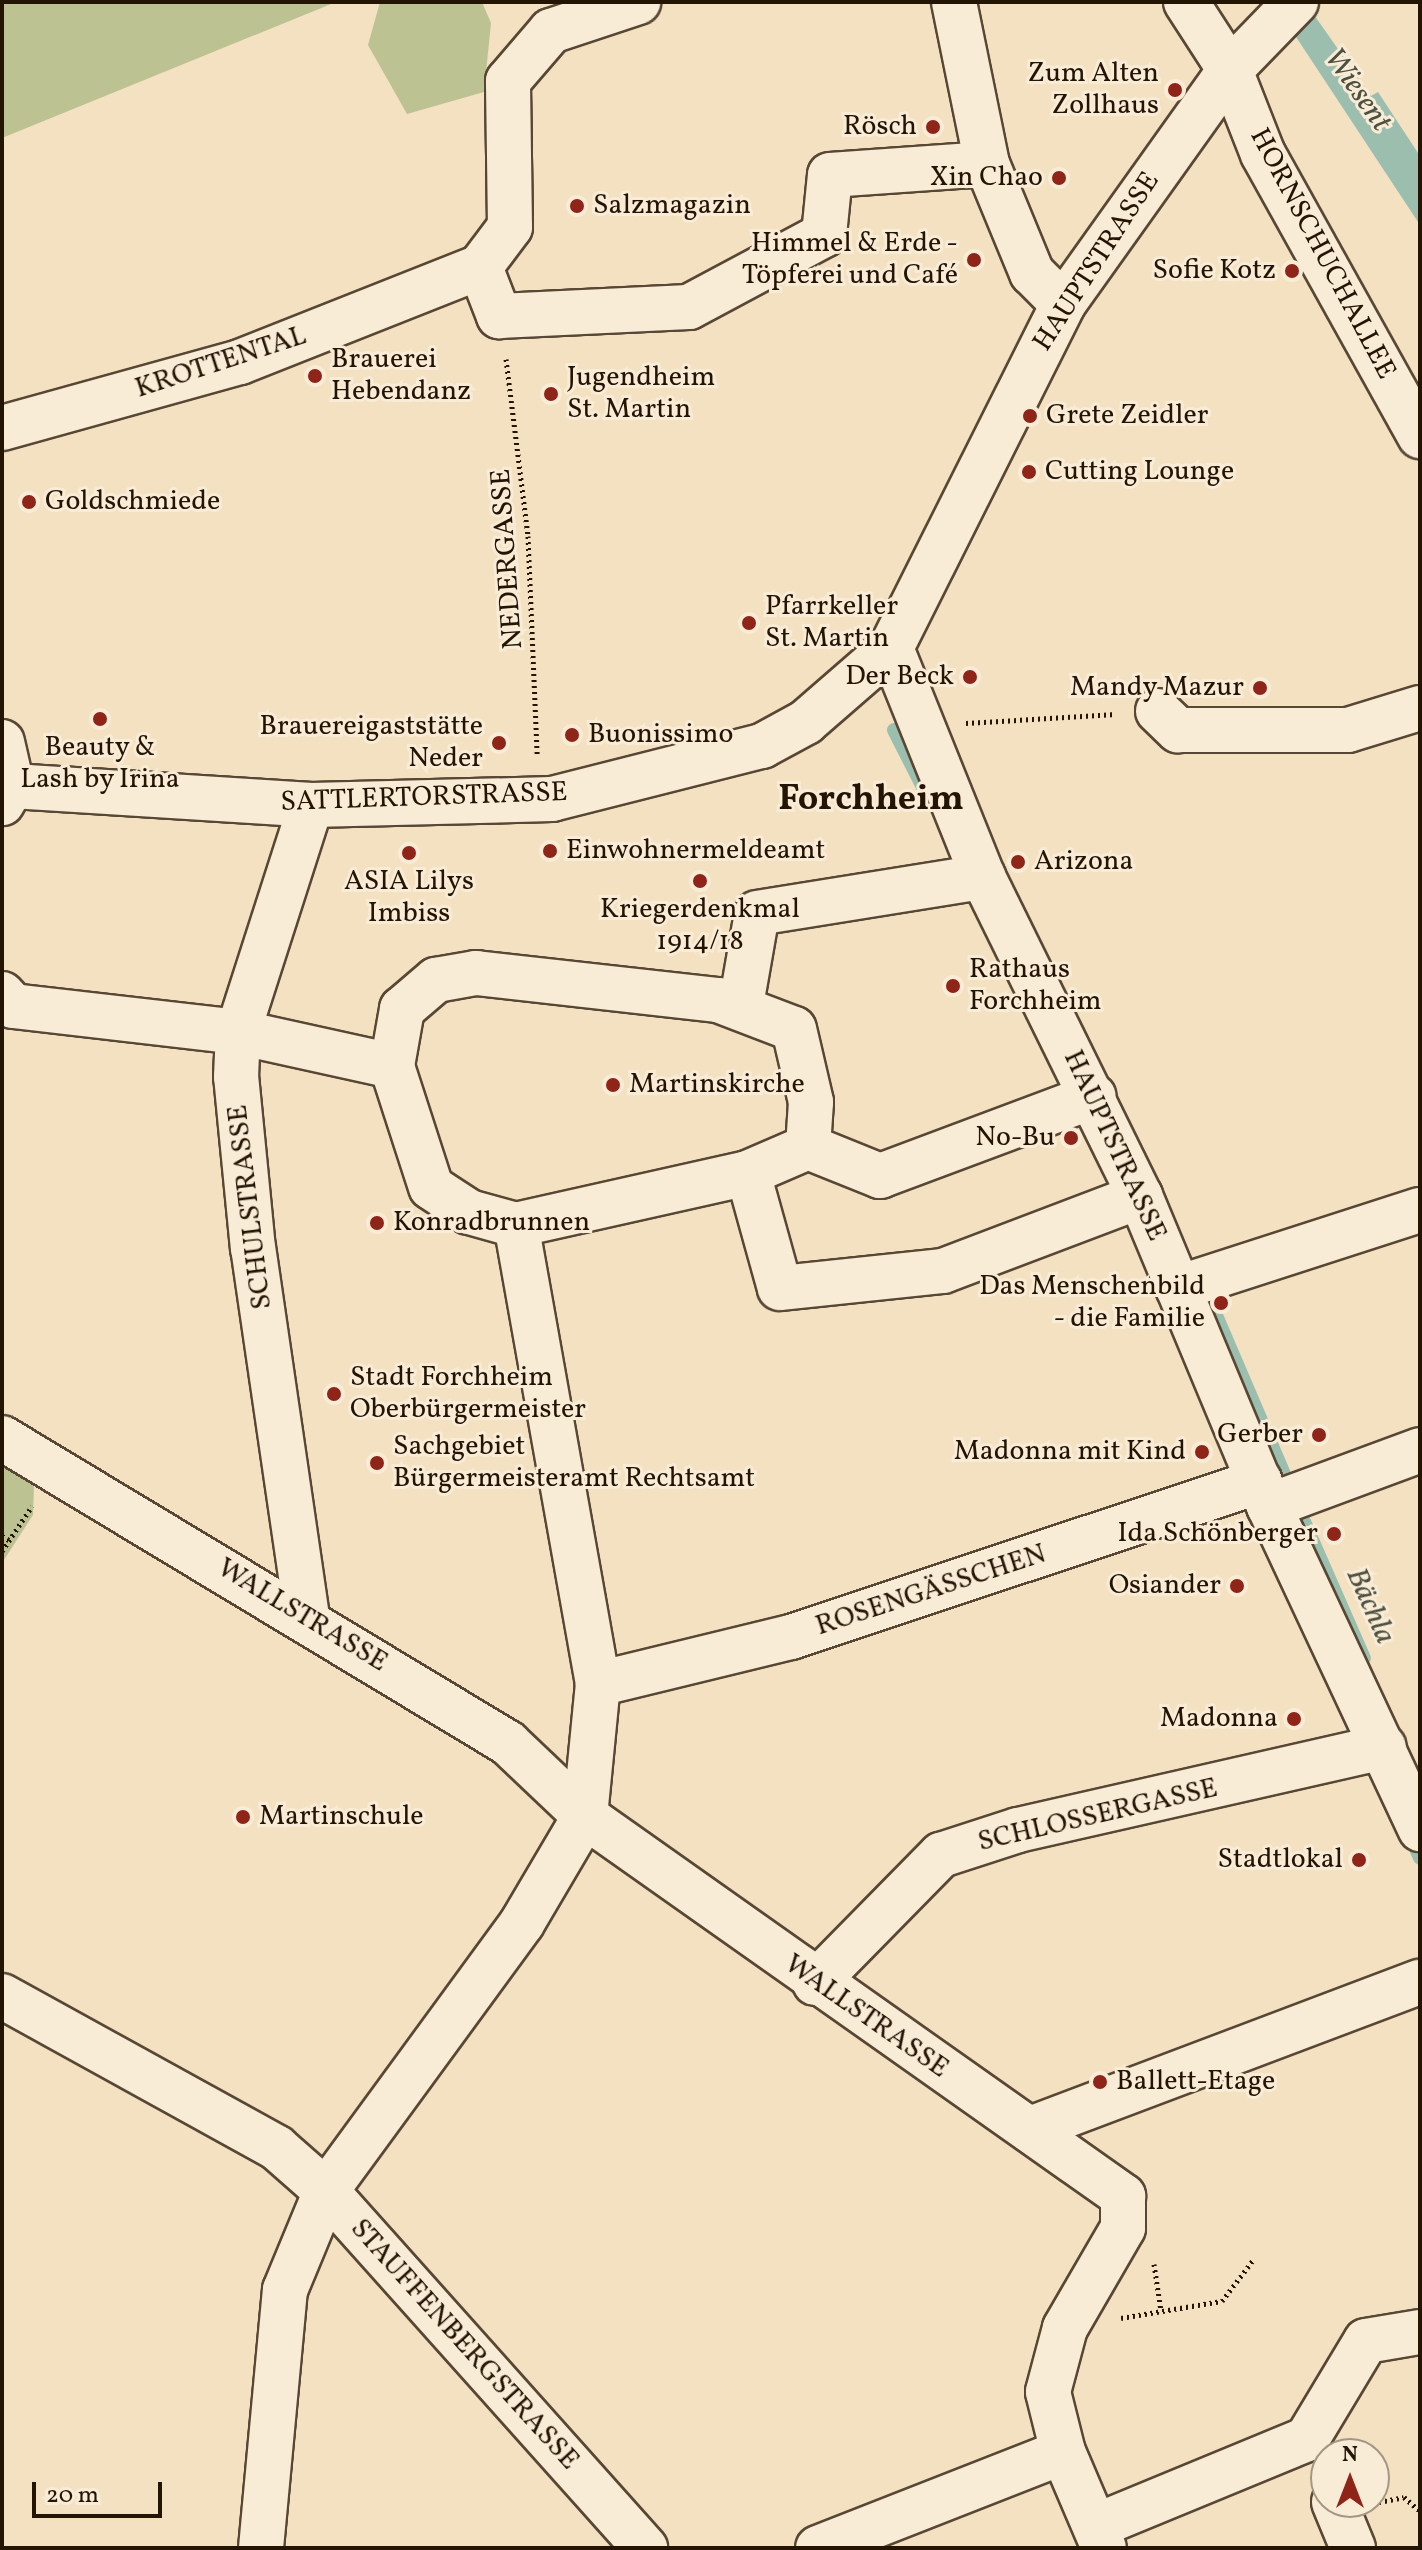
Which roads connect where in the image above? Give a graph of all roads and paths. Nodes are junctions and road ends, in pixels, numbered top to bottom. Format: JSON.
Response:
{"nodes":[{"id":1,"x":638,"y":2,"type":"edge"},
{"id":2,"x":954,"y":2,"type":"edge"},
{"id":3,"x":1186,"y":2,"type":"edge"},
{"id":4,"x":1283,"y":14,"type":"edge"},
{"id":5,"x":1230,"y":70,"type":"junction"},
{"id":6,"x":987,"y":164,"type":"junction"},
{"id":7,"x":480,"y":267,"type":"junction"},
{"id":8,"x":1063,"y":304,"type":"junction"},
{"id":9,"x":499,"y":316,"type":"junction"},
{"id":10,"x":2,"y":428,"type":"edge"},
{"id":11,"x":1420,"y":436,"type":"edge"},
{"id":12,"x":891,"y":648,"type":"junction"},
{"id":13,"x":1420,"y":708,"type":"edge"},
{"id":14,"x":1158,"y":711,"type":"joint"},
{"id":15,"x":925,"y":726,"type":"junction"},
{"id":16,"x":2,"y":742,"type":"edge"},
{"id":17,"x":7,"y":795,"type":"edge"},
{"id":18,"x":537,"y":800,"type":"junction"},
{"id":19,"x":311,"y":805,"type":"junction"},
{"id":20,"x":983,"y":877,"type":"junction"},
{"id":21,"x":2,"y":994,"type":"edge"},
{"id":22,"x":741,"y":1005,"type":"junction"},
{"id":23,"x":238,"y":1032,"type":"junction"},
{"id":24,"x":392,"y":1066,"type":"junction"},
{"id":25,"x":1094,"y":1096,"type":"junction"},
{"id":26,"x":808,"y":1147,"type":"junction"},
{"id":27,"x":748,"y":1173,"type":"junction"},
{"id":28,"x":1140,"y":1196,"type":"junction"},
{"id":29,"x":1420,"y":1210,"type":"edge"},
{"id":30,"x":516,"y":1225,"type":"junction"},
{"id":31,"x":1178,"y":1288,"type":"junction"},
{"id":32,"x":2,"y":1438,"type":"edge"},
{"id":33,"x":1415,"y":1451,"type":"edge"},
{"id":34,"x":1265,"y":1494,"type":"junction"},
{"id":35,"x":2,"y":1536,"type":"edge"},
{"id":36,"x":9,"y":1540,"type":"dead end"},
{"id":37,"x":307,"y":1617,"type":"junction"},
{"id":38,"x":598,"y":1684,"type":"junction"},
{"id":39,"x":1384,"y":1747,"type":"junction"},
{"id":40,"x":585,"y":1816,"type":"junction"},
{"id":41,"x":1420,"y":1829,"type":"edge"},
{"id":42,"x":1420,"y":1982,"type":"edge"},
{"id":43,"x":815,"y":1983,"type":"junction"},
{"id":44,"x":2,"y":1996,"type":"edge"},
{"id":45,"x":1030,"y":2129,"type":"junction"},
{"id":46,"x":326,"y":2191,"type":"junction"},
{"id":47,"x":1138,"y":2239,"type":"junction"},
{"id":48,"x":1254,"y":2259,"type":"dead end"},
{"id":49,"x":1161,"y":2311,"type":"junction"},
{"id":50,"x":1065,"y":2328,"type":"junction"},
{"id":51,"x":1420,"y":2332,"type":"edge"},
{"id":52,"x":1307,"y":2439,"type":"junction"},
{"id":53,"x":1310,"y":2446,"type":"edge"},
{"id":54,"x":1063,"y":2452,"type":"junction"},
{"id":55,"x":1341,"y":2518,"type":"edge"},
{"id":56,"x":1100,"y":2537,"type":"edge"},
{"id":57,"x":261,"y":2548,"type":"edge"},
{"id":58,"x":645,"y":2548,"type":"edge"},
{"id":59,"x":818,"y":2548,"type":"edge"},
{"id":60,"x":1353,"y":2548,"type":"edge"}],
"edges":[{"from":1,"to":7,"type":"street"},
{"from":2,"to":6,"type":"street"},
{"from":3,"to":5,"type":"street","name":"HORNSCHUCHALLEE"},
{"from":4,"to":5,"type":"street","name":"HAUPTSTRASSE"},
{"from":5,"to":8,"type":"street","name":"HAUPTSTRASSE"},
{"from":5,"to":11,"type":"street","name":"HORNSCHUCHALLEE"},
{"from":6,"to":8,"type":"street"},
{"from":6,"to":9,"type":"street"},
{"from":7,"to":9,"type":"street"},
{"from":7,"to":10,"type":"street","name":"KROTTENTAL"},
{"from":8,"to":12,"type":"street","name":"HAUPTSTRASSE"},
{"from":9,"to":18,"type":"path","name":"NEDERGASSE"},
{"from":12,"to":15,"type":"street","name":"HAUPTSTRASSE"},
{"from":12,"to":18,"type":"street","name":"SATTLERTORSTRASSE"},
{"from":13,"to":14,"type":"street"},
{"from":14,"to":15,"type":"path"},
{"from":15,"to":20,"type":"street","name":"HAUPTSTRASSE"},
{"from":16,"to":17,"type":"street","name":"SATTLERTORSTRASSE"},
{"from":17,"to":19,"type":"street","name":"SATTLERTORSTRASSE"},
{"from":18,"to":19,"type":"street","name":"SATTLERTORSTRASSE"},
{"from":19,"to":23,"type":"street","name":"SCHULSTRASSE"},
{"from":20,"to":22,"type":"street"},
{"from":20,"to":25,"type":"street","name":"HAUPTSTRASSE"},
{"from":21,"to":23,"type":"street"},
{"from":22,"to":24,"type":"street"},
{"from":22,"to":26,"type":"street"},
{"from":23,"to":24,"type":"street"},
{"from":23,"to":37,"type":"street","name":"SCHULSTRASSE"},
{"from":24,"to":30,"type":"street"},
{"from":25,"to":26,"type":"street"},
{"from":25,"to":28,"type":"street","name":"HAUPTSTRASSE"},
{"from":26,"to":27,"type":"street"},
{"from":27,"to":28,"type":"street"},
{"from":27,"to":30,"type":"street"},
{"from":28,"to":31,"type":"street","name":"HAUPTSTRASSE"},
{"from":29,"to":31,"type":"street"},
{"from":30,"to":38,"type":"street"},
{"from":31,"to":34,"type":"street","name":"HAUPTSTRASSE"},
{"from":32,"to":37,"type":"street","name":"WALLSTRASSE"},
{"from":33,"to":34,"type":"street","name":"ROSENGÄSSCHEN"},
{"from":34,"to":38,"type":"street","name":"ROSENGÄSSCHEN"},
{"from":34,"to":39,"type":"street","name":"HAUPTSTRASSE"},
{"from":35,"to":36,"type":"path"},
{"from":37,"to":40,"type":"street","name":"WALLSTRASSE"},
{"from":38,"to":40,"type":"street"},
{"from":39,"to":41,"type":"street","name":"HAUPTSTRASSE"},
{"from":39,"to":43,"type":"street","name":"SCHLOSSERGASSE"},
{"from":40,"to":43,"type":"street","name":"WALLSTRASSE"},
{"from":40,"to":46,"type":"street"},
{"from":42,"to":45,"type":"street"},
{"from":43,"to":45,"type":"street","name":"WALLSTRASSE"},
{"from":44,"to":46,"type":"street","name":"STAUFFENBERGSTRASSE"},
{"from":45,"to":47,"type":"street","name":"WALLSTRASSE"},
{"from":46,"to":57,"type":"street"},
{"from":46,"to":58,"type":"street","name":"STAUFFENBERGSTRASSE"},
{"from":47,"to":49,"type":"path"},
{"from":47,"to":50,"type":"street"},
{"from":48,"to":49,"type":"path"},
{"from":49,"to":50,"type":"path"},
{"from":50,"to":54,"type":"street"},
{"from":51,"to":52,"type":"street"},
{"from":52,"to":53,"type":"street"},
{"from":52,"to":56,"type":"street"},
{"from":54,"to":56,"type":"street"},
{"from":54,"to":59,"type":"street"},
{"from":55,"to":60,"type":"street"}]}
